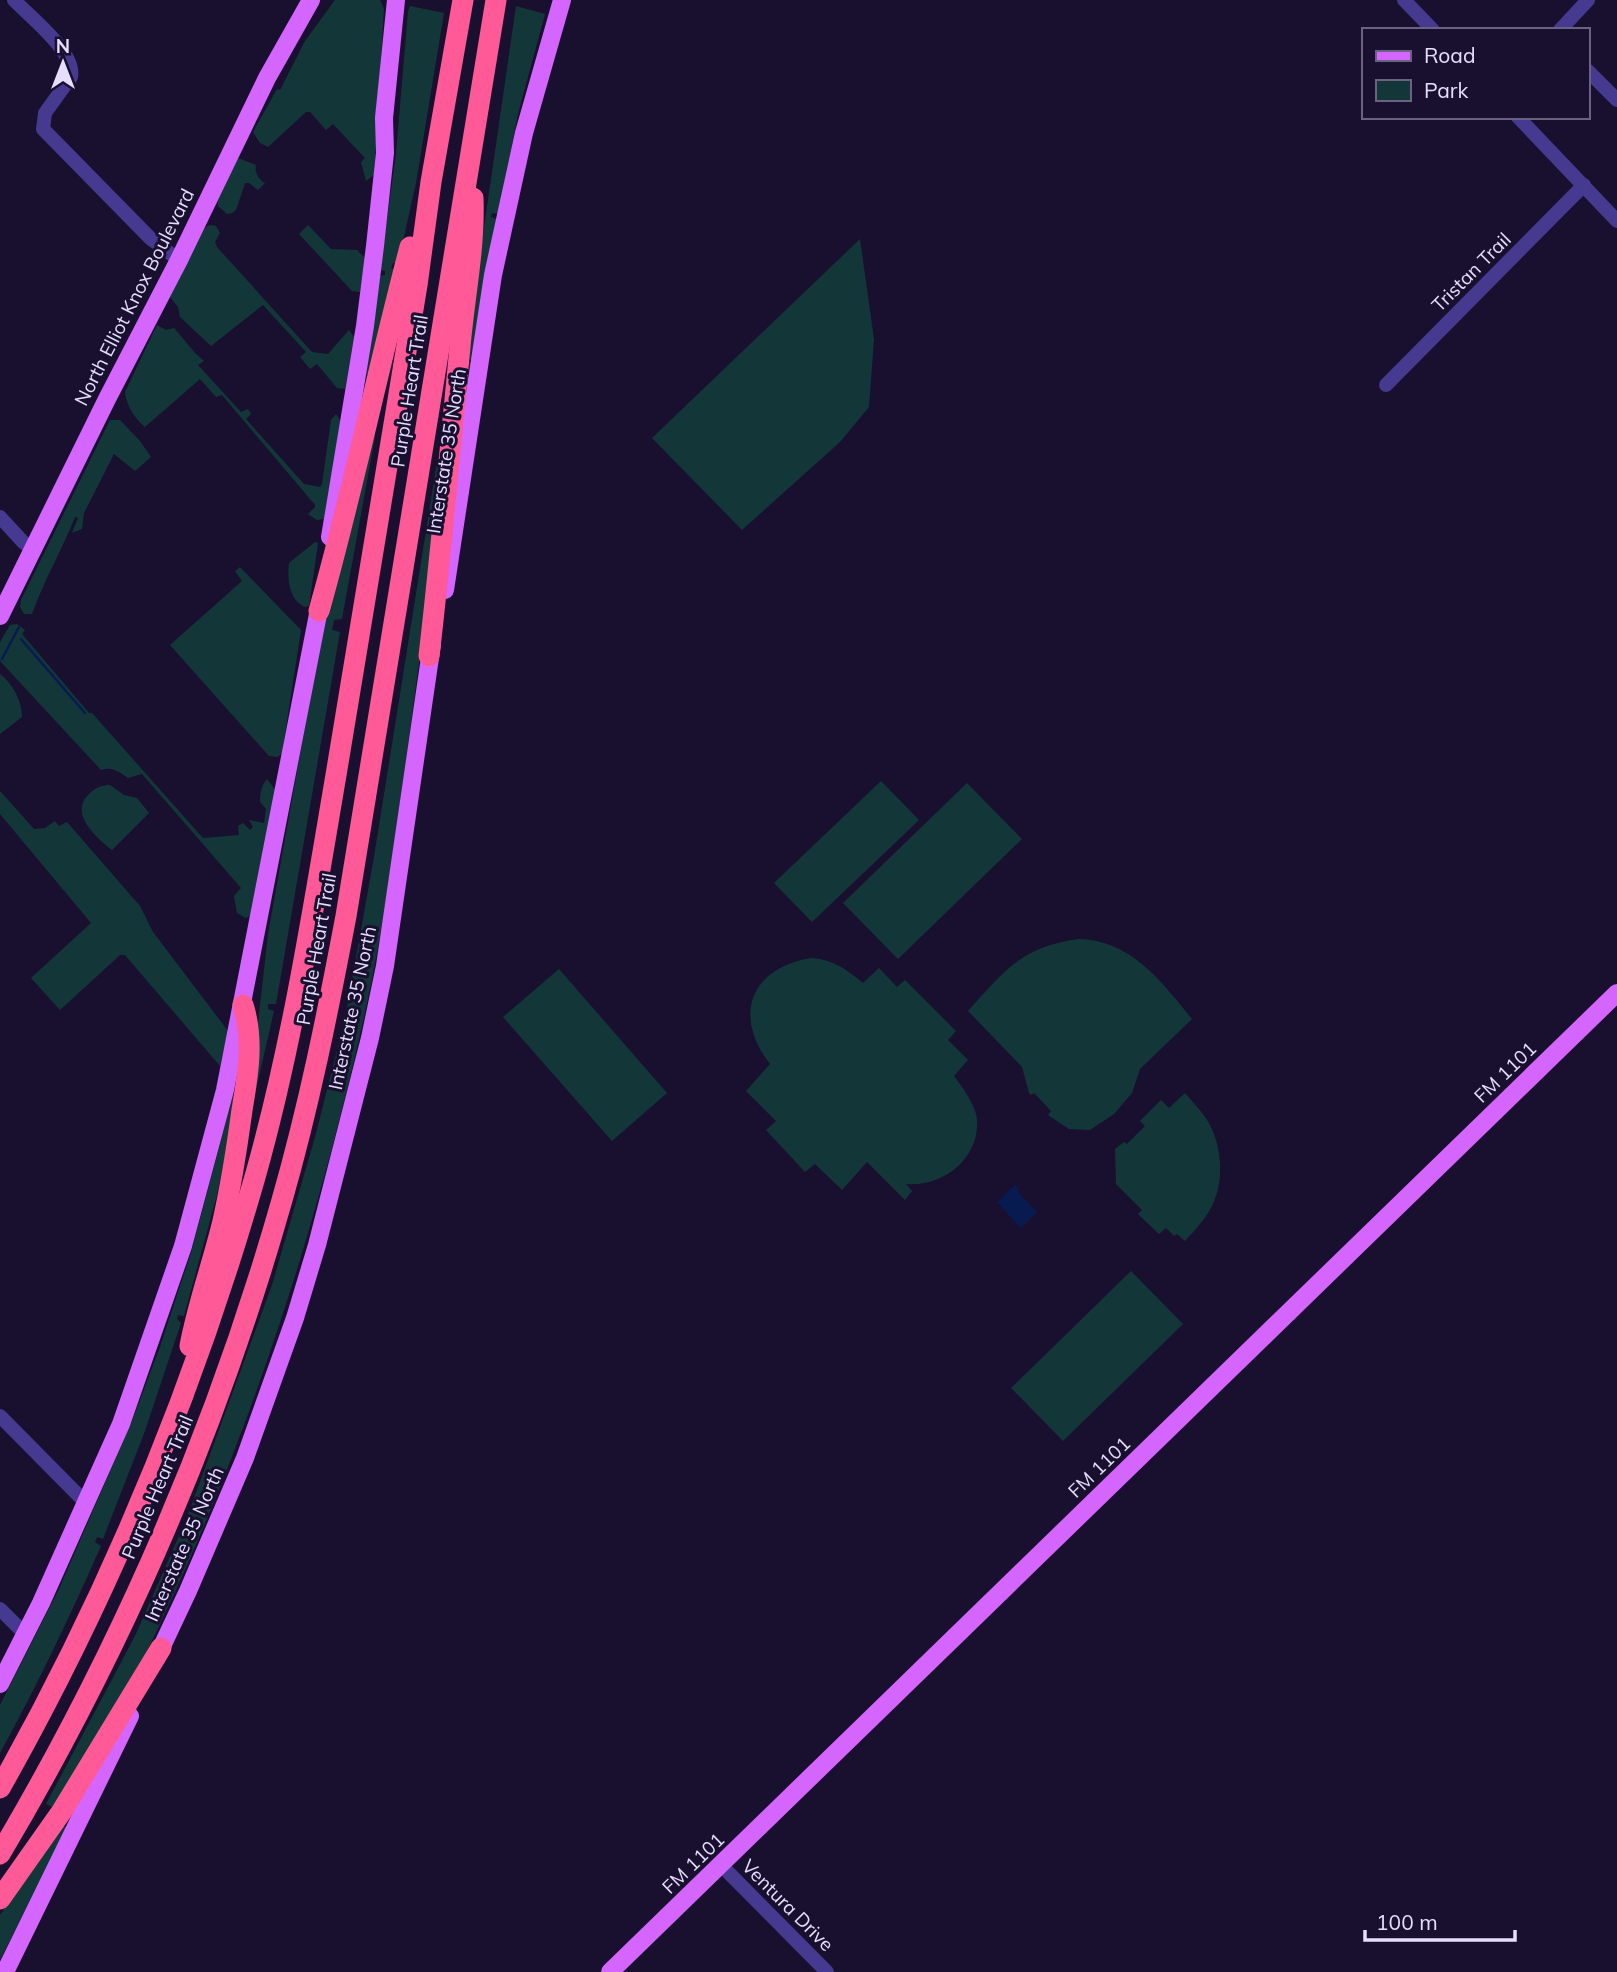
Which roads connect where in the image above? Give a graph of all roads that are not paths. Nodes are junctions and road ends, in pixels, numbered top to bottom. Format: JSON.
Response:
{"nodes":[{"id":1,"x":13,"y":0,"type":"edge"},
{"id":2,"x":311,"y":0,"type":"edge"},
{"id":3,"x":389,"y":0,"type":"edge"},
{"id":4,"x":396,"y":0,"type":"edge"},
{"id":5,"x":403,"y":0,"type":"edge"},
{"id":6,"x":552,"y":0,"type":"edge"},
{"id":7,"x":562,"y":0,"type":"edge"},
{"id":8,"x":1404,"y":0,"type":"edge"},
{"id":9,"x":1588,"y":0,"type":"edge"},
{"id":10,"x":463,"y":3,"type":"edge"},
{"id":11,"x":495,"y":6,"type":"edge"},
{"id":12,"x":395,"y":19,"type":"junction"},
{"id":13,"x":1431,"y":28,"type":"edge"},
{"id":14,"x":1562,"y":28,"type":"edge"},
{"id":15,"x":550,"y":34,"type":"junction"},
{"id":16,"x":1589,"y":72,"type":"edge"},
{"id":17,"x":1617,"y":100,"type":"edge"},
{"id":18,"x":1520,"y":119,"type":"edge"},
{"id":19,"x":472,"y":156,"type":"junction"},
{"id":20,"x":431,"y":182,"type":"junction"},
{"id":21,"x":1584,"y":186,"type":"junction"},
{"id":22,"x":1617,"y":221,"type":"edge"},
{"id":23,"x":179,"y":260,"type":"junction"},
{"id":24,"x":1386,"y":385,"type":"dead end"},
{"id":25,"x":0,"y":517,"type":"edge"},
{"id":26,"x":32,"y":549,"type":"junction"},
{"id":27,"x":319,"y":611,"type":"junction"},
{"id":28,"x":0,"y":616,"type":"edge"},
{"id":29,"x":429,"y":656,"type":"junction"},
{"id":30,"x":1617,"y":993,"type":"edge"},
{"id":31,"x":243,"y":1005,"type":"junction"},
{"id":32,"x":177,"y":1413,"type":"junction"},
{"id":33,"x":0,"y":1416,"type":"edge"},
{"id":34,"x":87,"y":1504,"type":"junction"},
{"id":35,"x":0,"y":1609,"type":"edge"},
{"id":36,"x":25,"y":1634,"type":"junction"},
{"id":37,"x":161,"y":1648,"type":"junction"},
{"id":38,"x":0,"y":1684,"type":"edge"},
{"id":39,"x":0,"y":1788,"type":"edge"},
{"id":40,"x":0,"y":1854,"type":"edge"},
{"id":41,"x":721,"y":1865,"type":"junction"},
{"id":42,"x":0,"y":1899,"type":"edge"},
{"id":43,"x":5,"y":1972,"type":"edge"},
{"id":44,"x":610,"y":1972,"type":"edge"},
{"id":45,"x":827,"y":1972,"type":"edge"}],
"edges":[{"from":1,"to":23,"type":"street"},
{"from":2,"to":23,"type":"main road","name":"North Elliot Knox Boulevard"},
{"from":3,"to":12,"type":"main road"},
{"from":4,"to":12,"type":"main road"},
{"from":5,"to":12,"type":"main road"},
{"from":6,"to":15,"type":"main road"},
{"from":7,"to":15,"type":"main road","name":"Interstate 35 North"},
{"from":8,"to":13,"type":"street"},
{"from":9,"to":14,"type":"street"},
{"from":10,"to":20,"type":"highway","name":"Purple Heart Trail"},
{"from":11,"to":19,"type":"highway","name":"Purple Heart Trail"},
{"from":12,"to":27,"type":"main road"},
{"from":15,"to":29,"type":"main road","name":"Interstate 35 North"},
{"from":16,"to":17,"type":"street"},
{"from":18,"to":21,"type":"street"},
{"from":19,"to":29,"type":"highway"},
{"from":19,"to":40,"type":"highway","name":"Purple Heart Trail"},
{"from":20,"to":27,"type":"highway"},
{"from":20,"to":32,"type":"highway","name":"Purple Heart Trail"},
{"from":21,"to":22,"type":"street"},
{"from":21,"to":24,"type":"street","name":"Tristan Trail"},
{"from":23,"to":26,"type":"main road","name":"North Elliot Knox Boulevard"},
{"from":25,"to":26,"type":"street"},
{"from":26,"to":28,"type":"main road","name":"North Elliot Knox Boulevard"},
{"from":27,"to":31,"type":"main road"},
{"from":29,"to":37,"type":"main road","name":"Interstate 35 North"},
{"from":30,"to":41,"type":"main road","name":"FM 1101","number":"FM 1101"},
{"from":31,"to":32,"type":"highway"},
{"from":31,"to":34,"type":"main road"},
{"from":32,"to":39,"type":"highway","name":"Purple Heart Trail"},
{"from":33,"to":34,"type":"street"},
{"from":34,"to":36,"type":"main road"},
{"from":35,"to":36,"type":"street"},
{"from":36,"to":38,"type":"main road"},
{"from":37,"to":42,"type":"highway"},
{"from":37,"to":43,"type":"main road","name":"Interstate 35 North"},
{"from":41,"to":44,"type":"main road","name":"FM 1101","number":"FM 1101"},
{"from":41,"to":45,"type":"street","name":"Ventura Drive"}]}
